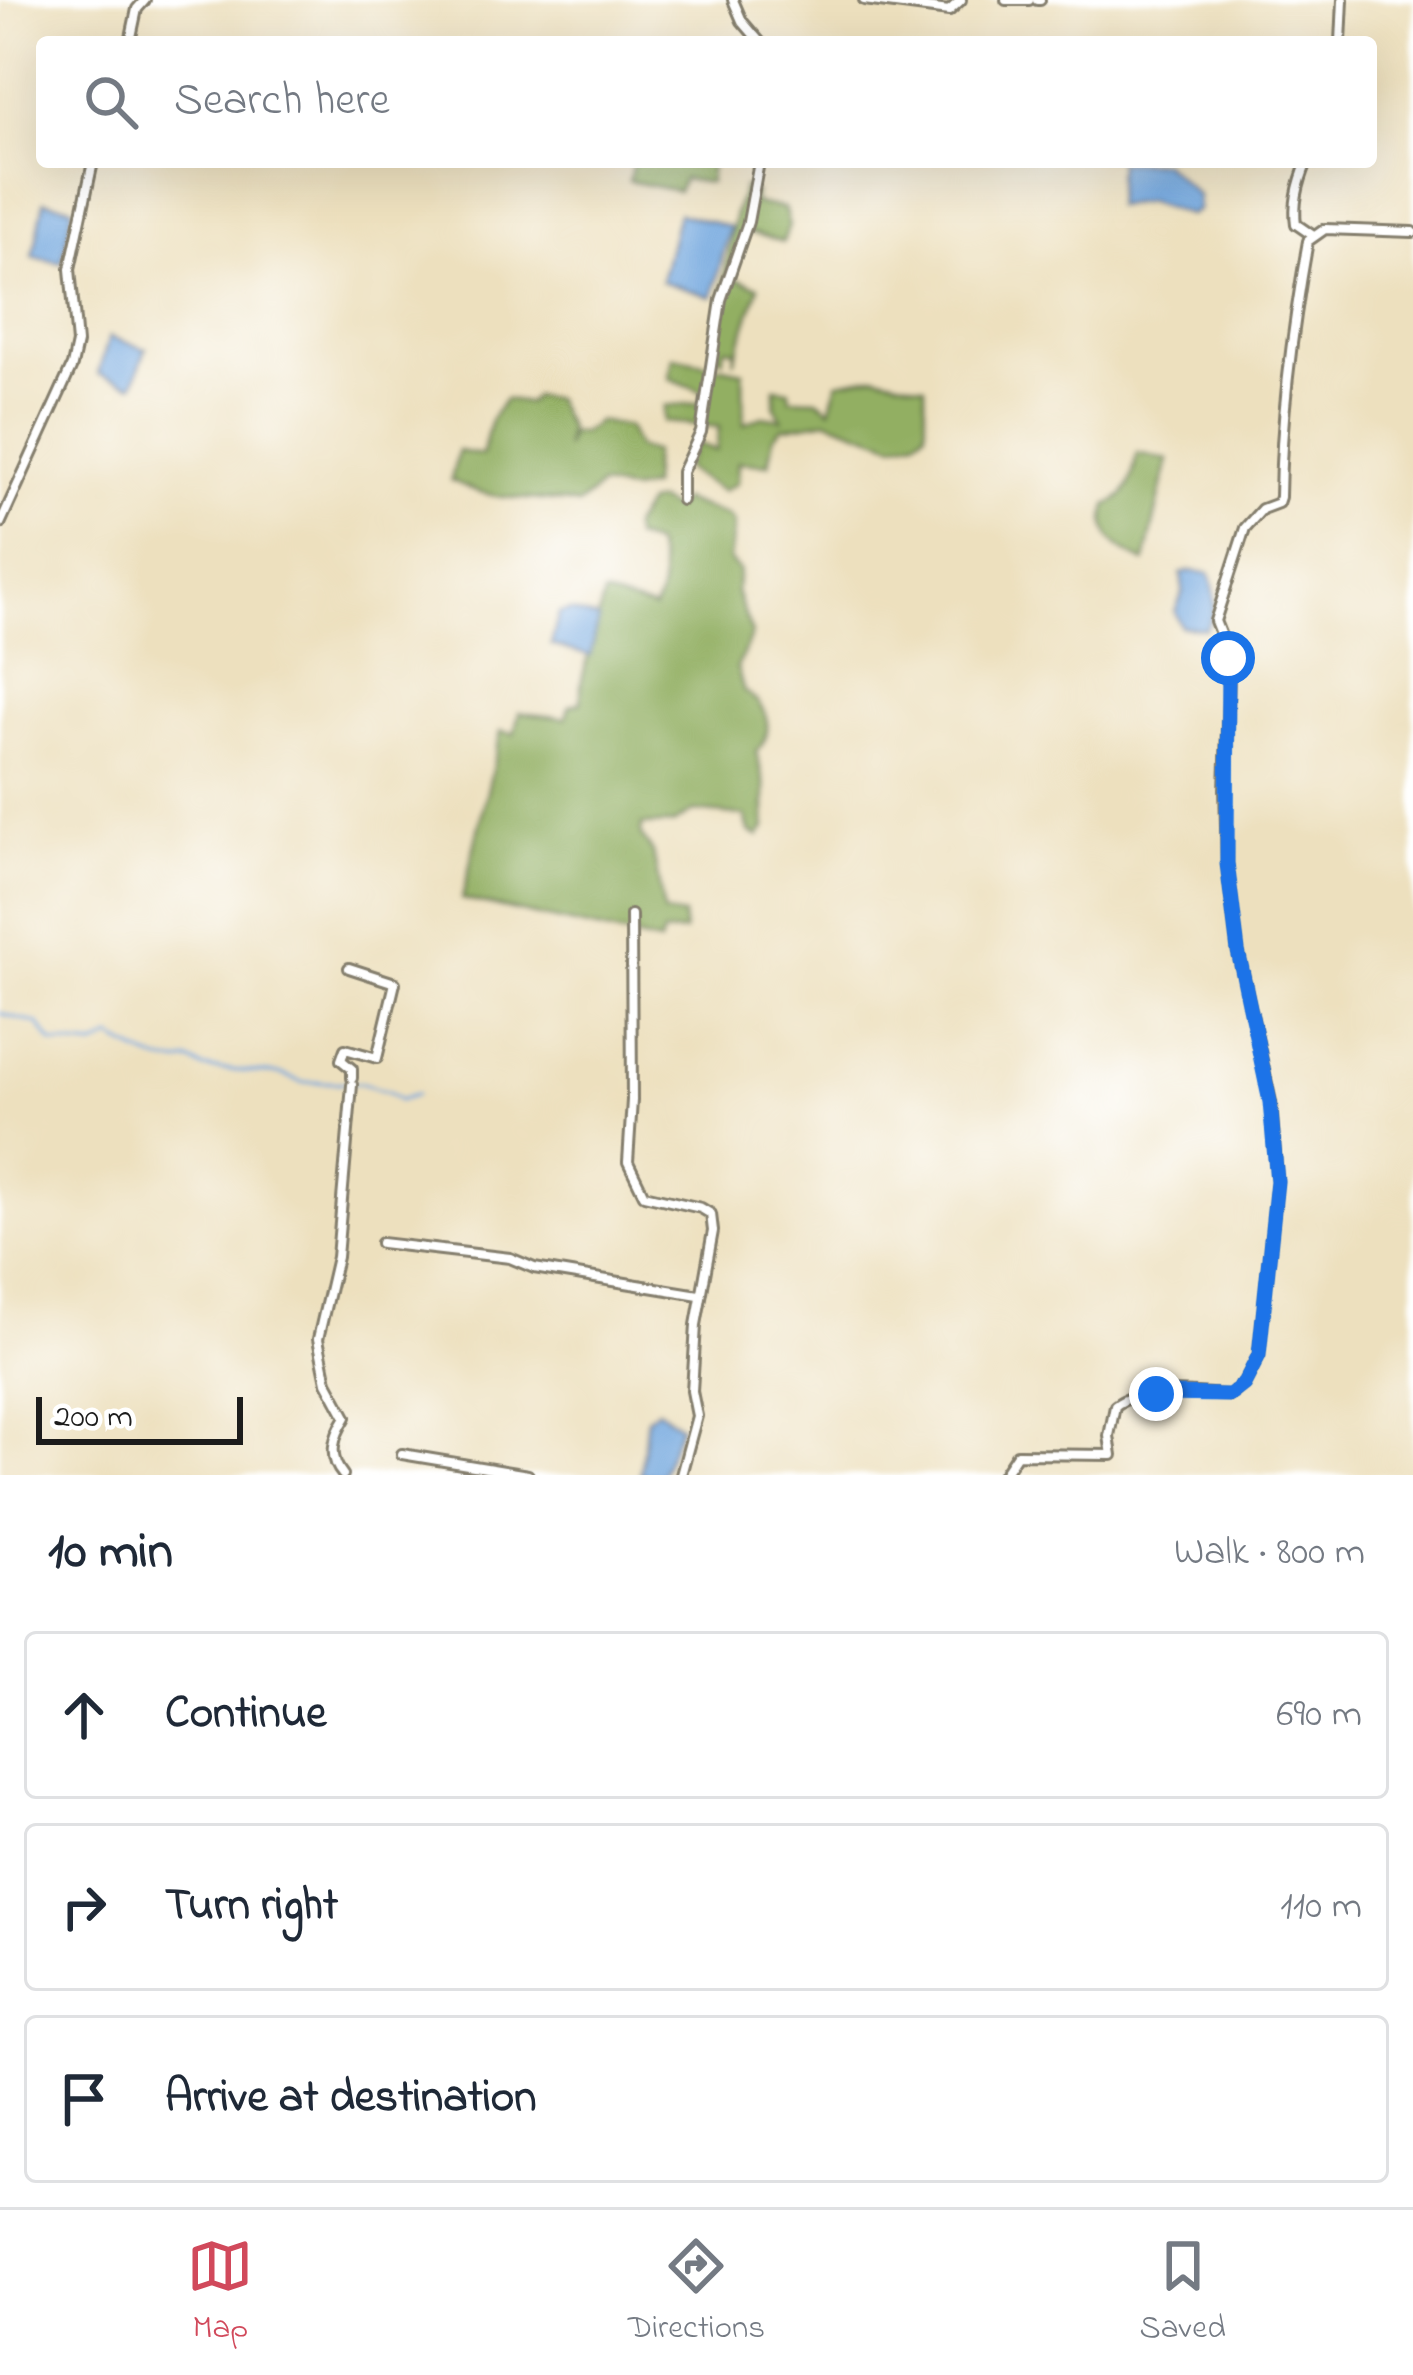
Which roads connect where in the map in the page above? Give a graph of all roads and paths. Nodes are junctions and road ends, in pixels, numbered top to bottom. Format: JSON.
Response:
{"nodes":[{"id":1,"x":146,"y":0,"type":"edge"},
{"id":2,"x":733,"y":0,"type":"edge"},
{"id":3,"x":864,"y":0,"type":"edge"},
{"id":4,"x":961,"y":0,"type":"edge"},
{"id":5,"x":1006,"y":0,"type":"edge"},
{"id":6,"x":1036,"y":0,"type":"edge"},
{"id":7,"x":1342,"y":0,"type":"edge"},
{"id":8,"x":131,"y":36,"type":"edge"},
{"id":9,"x":755,"y":36,"type":"edge"},
{"id":10,"x":1341,"y":36,"type":"edge"},
{"id":11,"x":92,"y":168,"type":"edge"},
{"id":12,"x":758,"y":168,"type":"edge"},
{"id":13,"x":1305,"y":168,"type":"edge"},
{"id":14,"x":1413,"y":232,"type":"edge"},
{"id":15,"x":1312,"y":235,"type":"junction"},
{"id":16,"x":682,"y":500,"type":"dead end"},
{"id":17,"x":0,"y":524,"type":"edge"},
{"id":18,"x":631,"y":915,"type":"dead end"},
{"id":19,"x":349,"y":968,"type":"dead end"},
{"id":20,"x":382,"y":1243,"type":"dead end"},
{"id":21,"x":699,"y":1294,"type":"junction"},
{"id":22,"x":402,"y":1454,"type":"dead end"},
{"id":23,"x":343,"y":1475,"type":"edge"},
{"id":24,"x":528,"y":1475,"type":"edge"},
{"id":25,"x":681,"y":1475,"type":"edge"},
{"id":26,"x":1003,"y":1475,"type":"edge"}],
"edges":[{"from":1,"to":8,"type":"street"},
{"from":2,"to":9,"type":"street"},
{"from":3,"to":4,"type":"street"},
{"from":5,"to":6,"type":"street"},
{"from":7,"to":10,"type":"street"},
{"from":11,"to":17,"type":"street"},
{"from":12,"to":16,"type":"street"},
{"from":13,"to":15,"type":"street"},
{"from":14,"to":15,"type":"street"},
{"from":15,"to":26,"type":"street"},
{"from":18,"to":21,"type":"street"},
{"from":19,"to":23,"type":"street"},
{"from":20,"to":21,"type":"street"},
{"from":21,"to":25,"type":"street"},
{"from":22,"to":24,"type":"street"}]}
